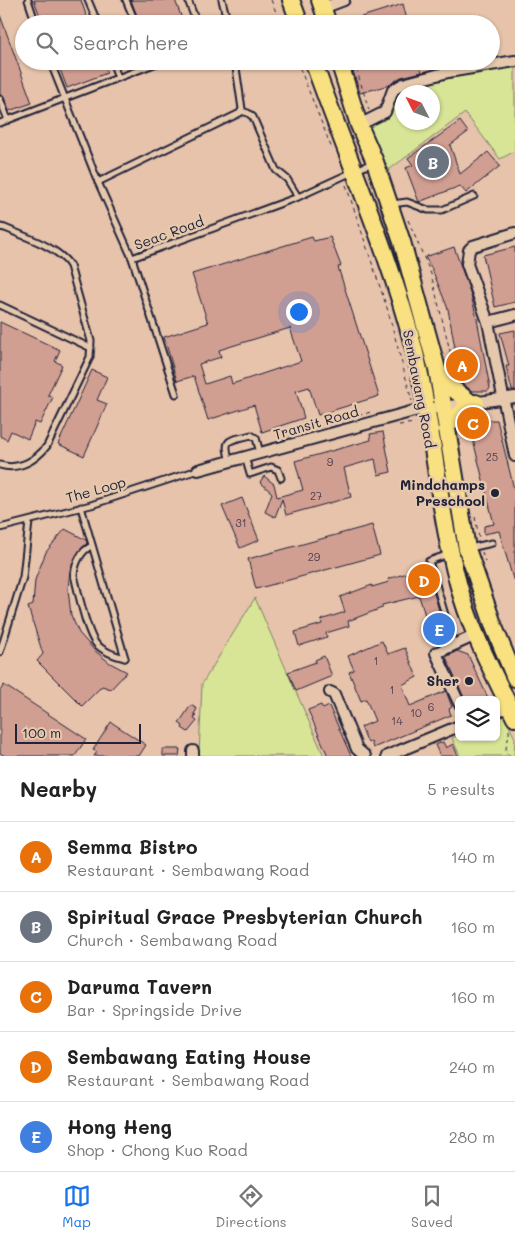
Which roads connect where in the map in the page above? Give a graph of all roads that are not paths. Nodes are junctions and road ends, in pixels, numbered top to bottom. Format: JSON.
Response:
{"nodes":[{"id":1,"x":28,"y":0,"type":"edge"},
{"id":2,"x":88,"y":0,"type":"edge"},
{"id":3,"x":126,"y":0,"type":"edge"},
{"id":4,"x":188,"y":0,"type":"edge"},
{"id":5,"x":222,"y":0,"type":"edge"},
{"id":6,"x":291,"y":0,"type":"edge"},
{"id":7,"x":344,"y":0,"type":"edge"},
{"id":8,"x":322,"y":4,"type":"edge"},
{"id":9,"x":33,"y":15,"type":"edge"},
{"id":10,"x":94,"y":15,"type":"edge"},
{"id":11,"x":132,"y":15,"type":"edge"},
{"id":12,"x":194,"y":15,"type":"edge"},
{"id":13,"x":226,"y":15,"type":"edge"},
{"id":14,"x":297,"y":15,"type":"edge"},
{"id":15,"x":515,"y":61,"type":"edge"},
{"id":16,"x":500,"y":63,"type":"edge"},
{"id":17,"x":53,"y":70,"type":"edge"},
{"id":18,"x":115,"y":70,"type":"edge"},
{"id":19,"x":136,"y":70,"type":"edge"},
{"id":20,"x":236,"y":70,"type":"edge"},
{"id":21,"x":316,"y":70,"type":"edge"},
{"id":22,"x":342,"y":70,"type":"edge"},
{"id":23,"x":460,"y":70,"type":"edge"},
{"id":24,"x":118,"y":78,"type":"junction"},
{"id":25,"x":64,"y":98,"type":"junction"},
{"id":26,"x":0,"y":99,"type":"edge"},
{"id":27,"x":241,"y":111,"type":"junction"},
{"id":28,"x":8,"y":120,"type":"junction"},
{"id":29,"x":0,"y":123,"type":"edge"},
{"id":30,"x":359,"y":125,"type":"junction"},
{"id":31,"x":375,"y":162,"type":"junction"},
{"id":32,"x":348,"y":175,"type":"junction"},
{"id":33,"x":98,"y":182,"type":"junction"},
{"id":34,"x":474,"y":196,"type":"dead end"},
{"id":35,"x":298,"y":198,"type":"junction"},
{"id":36,"x":389,"y":205,"type":"junction"},
{"id":37,"x":0,"y":227,"type":"edge"},
{"id":38,"x":515,"y":233,"type":"edge"},
{"id":39,"x":132,"y":258,"type":"junction"},
{"id":40,"x":0,"y":305,"type":"edge"},
{"id":41,"x":515,"y":315,"type":"edge"},
{"id":42,"x":488,"y":322,"type":"junction"},
{"id":43,"x":91,"y":348,"type":"junction"},
{"id":44,"x":437,"y":370,"type":"junction"},
{"id":45,"x":176,"y":394,"type":"dead end"},
{"id":46,"x":515,"y":397,"type":"edge"},
{"id":47,"x":504,"y":400,"type":"junction"},
{"id":48,"x":473,"y":403,"type":"junction"},
{"id":49,"x":419,"y":405,"type":"junction"},
{"id":50,"x":443,"y":407,"type":"junction"},
{"id":51,"x":446,"y":426,"type":"junction"},
{"id":52,"x":260,"y":453,"type":"junction"},
{"id":53,"x":515,"y":456,"type":"edge"},
{"id":54,"x":245,"y":457,"type":"junction"},
{"id":55,"x":230,"y":461,"type":"junction"},
{"id":56,"x":0,"y":465,"type":"edge"},
{"id":57,"x":198,"y":470,"type":"joint"},
{"id":58,"x":281,"y":478,"type":"dead end"},
{"id":59,"x":82,"y":507,"type":"junction"},
{"id":60,"x":29,"y":522,"type":"junction"},
{"id":61,"x":0,"y":528,"type":"edge"},
{"id":62,"x":492,"y":543,"type":"dead end"},
{"id":63,"x":92,"y":546,"type":"junction"},
{"id":64,"x":460,"y":551,"type":"junction"},
{"id":65,"x":476,"y":635,"type":"junction"},
{"id":66,"x":454,"y":645,"type":"junction"},
{"id":67,"x":0,"y":652,"type":"edge"},
{"id":68,"x":515,"y":678,"type":"edge"},
{"id":69,"x":330,"y":692,"type":"dead end"},
{"id":70,"x":455,"y":696,"type":"edge"},
{"id":71,"x":507,"y":715,"type":"edge"},
{"id":72,"x":455,"y":728,"type":"edge"},
{"id":73,"x":365,"y":756,"type":"edge"},
{"id":74,"x":387,"y":756,"type":"edge"}],
"edges":[{"from":1,"to":9,"type":"lane"},
{"from":2,"to":10,"type":"lane"},
{"from":3,"to":11,"type":"lane"},
{"from":4,"to":12,"type":"lane"},
{"from":5,"to":13,"type":"lane"},
{"from":6,"to":14,"type":"main road"},
{"from":7,"to":8,"type":"street"},
{"from":15,"to":16,"type":"street"},
{"from":17,"to":25,"type":"lane","name":"Seac Road"},
{"from":18,"to":24,"type":"lane"},
{"from":19,"to":24,"type":"lane"},
{"from":20,"to":27,"type":"lane"},
{"from":21,"to":32,"type":"main road","name":"Sembawang Road"},
{"from":22,"to":30,"type":"main road","name":"Sembawang Road"},
{"from":23,"to":30,"type":"street"},
{"from":24,"to":25,"type":"lane"},
{"from":25,"to":28,"type":"lane"},
{"from":25,"to":33,"type":"lane","name":"Seac Road"},
{"from":26,"to":28,"type":"lane"},
{"from":27,"to":33,"type":"lane"},
{"from":27,"to":35,"type":"lane"},
{"from":28,"to":29,"type":"lane"},
{"from":30,"to":31,"type":"main road","name":"Sembawang Road"},
{"from":31,"to":32,"type":"lane","name":"Seac Road"},
{"from":31,"to":36,"type":"main road","name":"Sembawang Road"},
{"from":32,"to":35,"type":"lane","name":"Seac Road"},
{"from":32,"to":49,"type":"main road","name":"Sembawang Road"},
{"from":33,"to":39,"type":"lane","name":"Seac Road"},
{"from":34,"to":36,"type":"lane"},
{"from":35,"to":39,"type":"lane","name":"Seac Road"},
{"from":36,"to":44,"type":"main road","name":"Sembawang Road"},
{"from":37,"to":43,"type":"lane"},
{"from":38,"to":42,"type":"street"},
{"from":39,"to":45,"type":"lane"},
{"from":40,"to":43,"type":"lane"},
{"from":41,"to":42,"type":"street"},
{"from":42,"to":47,"type":"street"},
{"from":43,"to":56,"type":"lane"},
{"from":44,"to":48,"type":"main road"},
{"from":44,"to":50,"type":"main road","name":"Sembawang Road"},
{"from":46,"to":47,"type":"street","name":"Transit Road"},
{"from":47,"to":48,"type":"street","name":"Transit Road"},
{"from":47,"to":53,"type":"street"},
{"from":48,"to":50,"type":"street","name":"Transit Road"},
{"from":48,"to":51,"type":"main road"},
{"from":49,"to":50,"type":"street","name":"Transit Road"},
{"from":49,"to":52,"type":"street","name":"Transit Road"},
{"from":49,"to":64,"type":"main road","name":"Sembawang Road"},
{"from":50,"to":51,"type":"main road","name":"Sembawang Road"},
{"from":51,"to":64,"type":"main road","name":"Sembawang Road"},
{"from":52,"to":54,"type":"street","name":"Transit Road"},
{"from":52,"to":55,"type":"lane"},
{"from":54,"to":55,"type":"street","name":"Transit Road"},
{"from":54,"to":58,"type":"lane"},
{"from":55,"to":57,"type":"street","name":"Transit Road"},
{"from":57,"to":59,"type":"lane","name":"The Loop"},
{"from":59,"to":60,"type":"lane","name":"The Loop"},
{"from":59,"to":63,"type":"lane"},
{"from":60,"to":61,"type":"lane","name":"The Loop"},
{"from":60,"to":67,"type":"lane"},
{"from":62,"to":64,"type":"lane"},
{"from":63,"to":63,"type":"lane"},
{"from":64,"to":65,"type":"main road","name":"Sembawang Road"},
{"from":64,"to":66,"type":"lane"},
{"from":64,"to":68,"type":"main road","name":"Sembawang Road"},
{"from":65,"to":66,"type":"street"},
{"from":65,"to":71,"type":"main road","name":"Sembawang Road"},
{"from":66,"to":70,"type":"street"},
{"from":69,"to":73,"type":"street"},
{"from":72,"to":74,"type":"street"}]}
